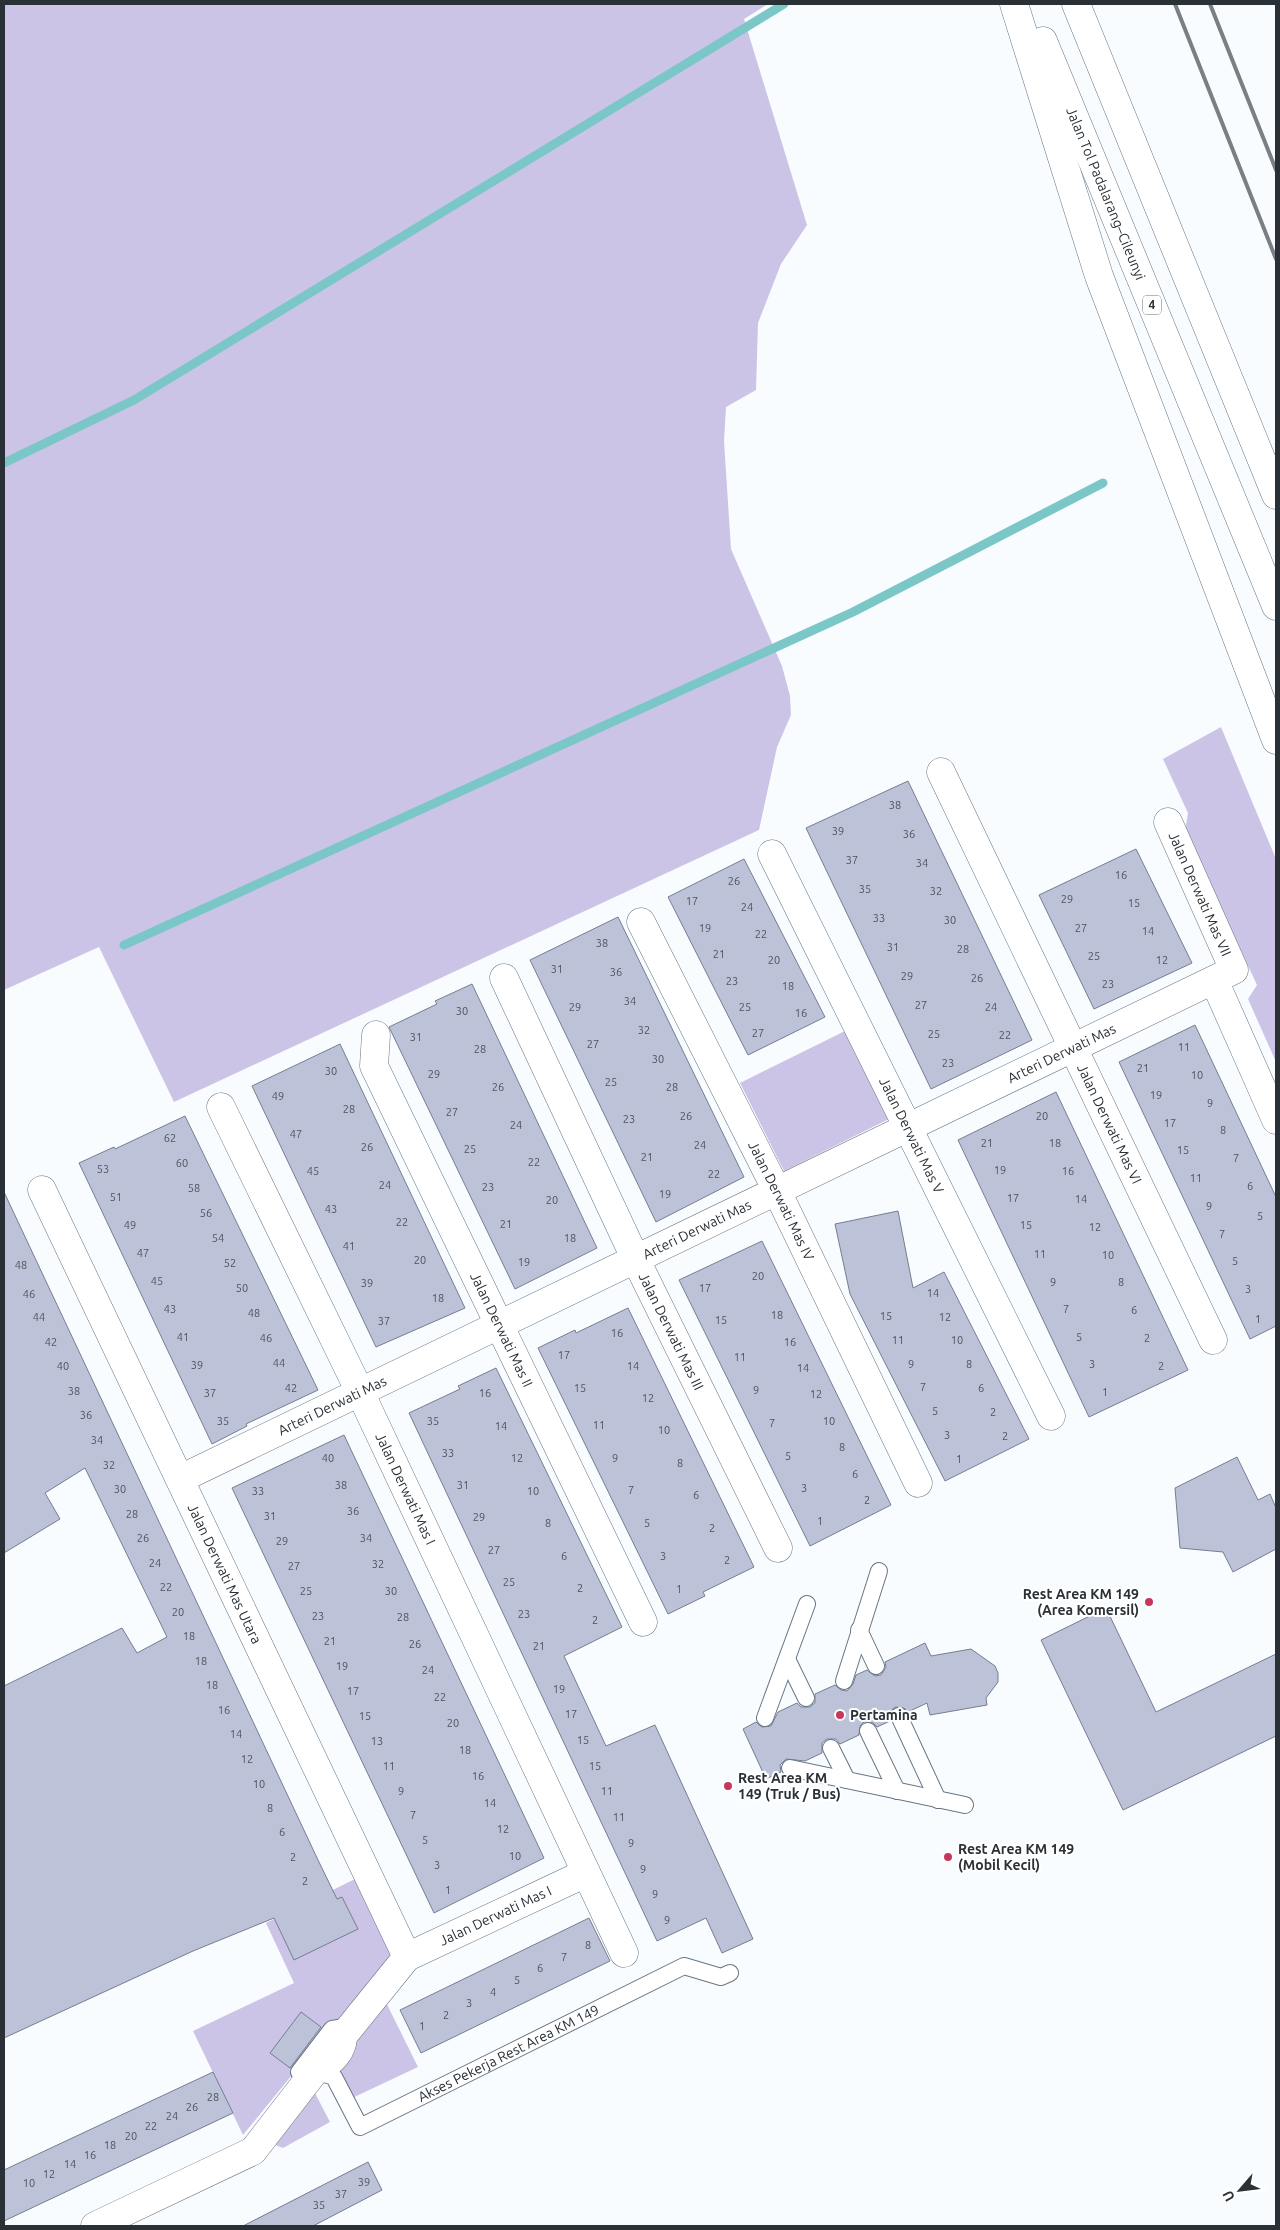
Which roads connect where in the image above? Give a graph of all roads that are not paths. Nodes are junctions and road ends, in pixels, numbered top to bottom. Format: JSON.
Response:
{"nodes":[{"id":1,"x":1014,"y":4,"type":"edge"},
{"id":2,"x":1027,"y":4,"type":"edge"},
{"id":3,"x":1076,"y":4,"type":"edge"},
{"id":4,"x":1276,"y":495,"type":"edge"},
{"id":5,"x":1276,"y":606,"type":"edge"},
{"id":6,"x":1276,"y":740,"type":"edge"},
{"id":7,"x":941,"y":772,"type":"dead end"},
{"id":8,"x":1168,"y":822,"type":"dead end"},
{"id":9,"x":772,"y":854,"type":"dead end"},
{"id":10,"x":641,"y":922,"type":"dead end"},
{"id":11,"x":504,"y":978,"type":"dead end"},
{"id":12,"x":1214,"y":980,"type":"junction"},
{"id":13,"x":376,"y":1035,"type":"dead end"},
{"id":14,"x":1072,"y":1049,"type":"junction"},
{"id":15,"x":222,"y":1107,"type":"dead end"},
{"id":16,"x":1276,"y":1120,"type":"edge"},
{"id":17,"x":908,"y":1128,"type":"junction"},
{"id":18,"x":42,"y":1190,"type":"dead end"},
{"id":19,"x":777,"y":1191,"type":"junction"},
{"id":20,"x":636,"y":1260,"type":"junction"},
{"id":21,"x":500,"y":1325,"type":"junction"},
{"id":22,"x":1213,"y":1340,"type":"dead end"},
{"id":23,"x":360,"y":1392,"type":"junction"},
{"id":24,"x":1051,"y":1416,"type":"dead end"},
{"id":25,"x":180,"y":1479,"type":"junction"},
{"id":26,"x":918,"y":1483,"type":"dead end"},
{"id":27,"x":778,"y":1548,"type":"dead end"},
{"id":28,"x":879,"y":1571,"type":"dead end"},
{"id":29,"x":807,"y":1604,"type":"dead end"},
{"id":30,"x":643,"y":1622,"type":"dead end"},
{"id":31,"x":859,"y":1630,"type":"junction"},
{"id":32,"x":787,"y":1659,"type":"junction"},
{"id":33,"x":876,"y":1666,"type":"dead end"},
{"id":34,"x":844,"y":1681,"type":"dead end"},
{"id":35,"x":806,"y":1698,"type":"dead end"},
{"id":36,"x":899,"y":1716,"type":"dead end"},
{"id":37,"x":765,"y":1718,"type":"dead end"},
{"id":38,"x":868,"y":1731,"type":"dead end"},
{"id":39,"x":831,"y":1748,"type":"dead end"},
{"id":40,"x":790,"y":1768,"type":"dead end"},
{"id":41,"x":847,"y":1780,"type":"junction"},
{"id":42,"x":897,"y":1791,"type":"junction"},
{"id":43,"x":938,"y":1800,"type":"junction"},
{"id":44,"x":965,"y":1805,"type":"dead end"},
{"id":45,"x":586,"y":1873,"type":"junction"},
{"id":46,"x":624,"y":1953,"type":"dead end"},
{"id":47,"x":407,"y":1957,"type":"junction"},
{"id":48,"x":730,"y":1973,"type":"dead end"},
{"id":49,"x":347,"y":2031,"type":"junction"},
{"id":50,"x":316,"y":2069,"type":"junction"},
{"id":51,"x":291,"y":2101,"type":"junction"},
{"id":52,"x":95,"y":2226,"type":"edge"}],
"edges":[{"from":1,"to":6,"type":"main road"},
{"from":2,"to":5,"type":"main road","name":"Jalan Tol Padalarang–Cileunyi","number":"4"},
{"from":3,"to":4,"type":"main road"},
{"from":7,"to":14,"type":"main road","name":"Jalan Derwati Mas VI"},
{"from":8,"to":12,"type":"main road","name":"Jalan Derwati Mas VII"},
{"from":9,"to":17,"type":"main road","name":"Jalan Derwati Mas V"},
{"from":10,"to":19,"type":"main road","name":"Jalan Derwati Mas IV"},
{"from":11,"to":20,"type":"main road","name":"Jalan Derwati Mas III"},
{"from":12,"to":14,"type":"main road","name":"Arteri Derwati Mas"},
{"from":12,"to":16,"type":"main road"},
{"from":13,"to":21,"type":"main road","name":"Jalan Derwati Mas II"},
{"from":14,"to":17,"type":"main road","name":"Arteri Derwati Mas"},
{"from":14,"to":22,"type":"main road","name":"Jalan Derwati Mas VI"},
{"from":15,"to":23,"type":"main road","name":"Jalan Derwati Mas I"},
{"from":17,"to":19,"type":"main road","name":"Arteri Derwati Mas"},
{"from":17,"to":24,"type":"main road","name":"Jalan Derwati Mas V"},
{"from":18,"to":25,"type":"main road","name":"Jalan Derwati Mas Utara"},
{"from":19,"to":20,"type":"main road","name":"Arteri Derwati Mas"},
{"from":19,"to":26,"type":"main road","name":"Jalan Derwati Mas IV"},
{"from":20,"to":21,"type":"main road","name":"Arteri Derwati Mas"},
{"from":20,"to":27,"type":"main road","name":"Jalan Derwati Mas III"},
{"from":21,"to":23,"type":"main road","name":"Arteri Derwati Mas"},
{"from":21,"to":30,"type":"main road","name":"Jalan Derwati Mas II"},
{"from":23,"to":25,"type":"main road","name":"Arteri Derwati Mas"},
{"from":23,"to":45,"type":"main road","name":"Jalan Derwati Mas I"},
{"from":25,"to":47,"type":"main road","name":"Jalan Derwati Mas Utara"},
{"from":28,"to":31,"type":"lane"},
{"from":29,"to":32,"type":"lane"},
{"from":31,"to":33,"type":"lane"},
{"from":31,"to":34,"type":"lane"},
{"from":32,"to":35,"type":"lane"},
{"from":32,"to":37,"type":"lane"},
{"from":36,"to":43,"type":"lane"},
{"from":38,"to":42,"type":"lane"},
{"from":39,"to":41,"type":"lane"},
{"from":40,"to":41,"type":"lane"},
{"from":41,"to":42,"type":"lane"},
{"from":42,"to":43,"type":"lane"},
{"from":43,"to":44,"type":"lane"},
{"from":45,"to":46,"type":"main road","name":"Jalan Derwati Mas I"},
{"from":45,"to":47,"type":"main road","name":"Jalan Derwati Mas I"},
{"from":47,"to":49,"type":"main road"},
{"from":48,"to":50,"type":"lane","name":"Akses Pekerja Rest Area KM 149"},
{"from":49,"to":50,"type":"main road"},
{"from":49,"to":51,"type":"lane"},
{"from":50,"to":51,"type":"main road"},
{"from":51,"to":52,"type":"main road"}]}
